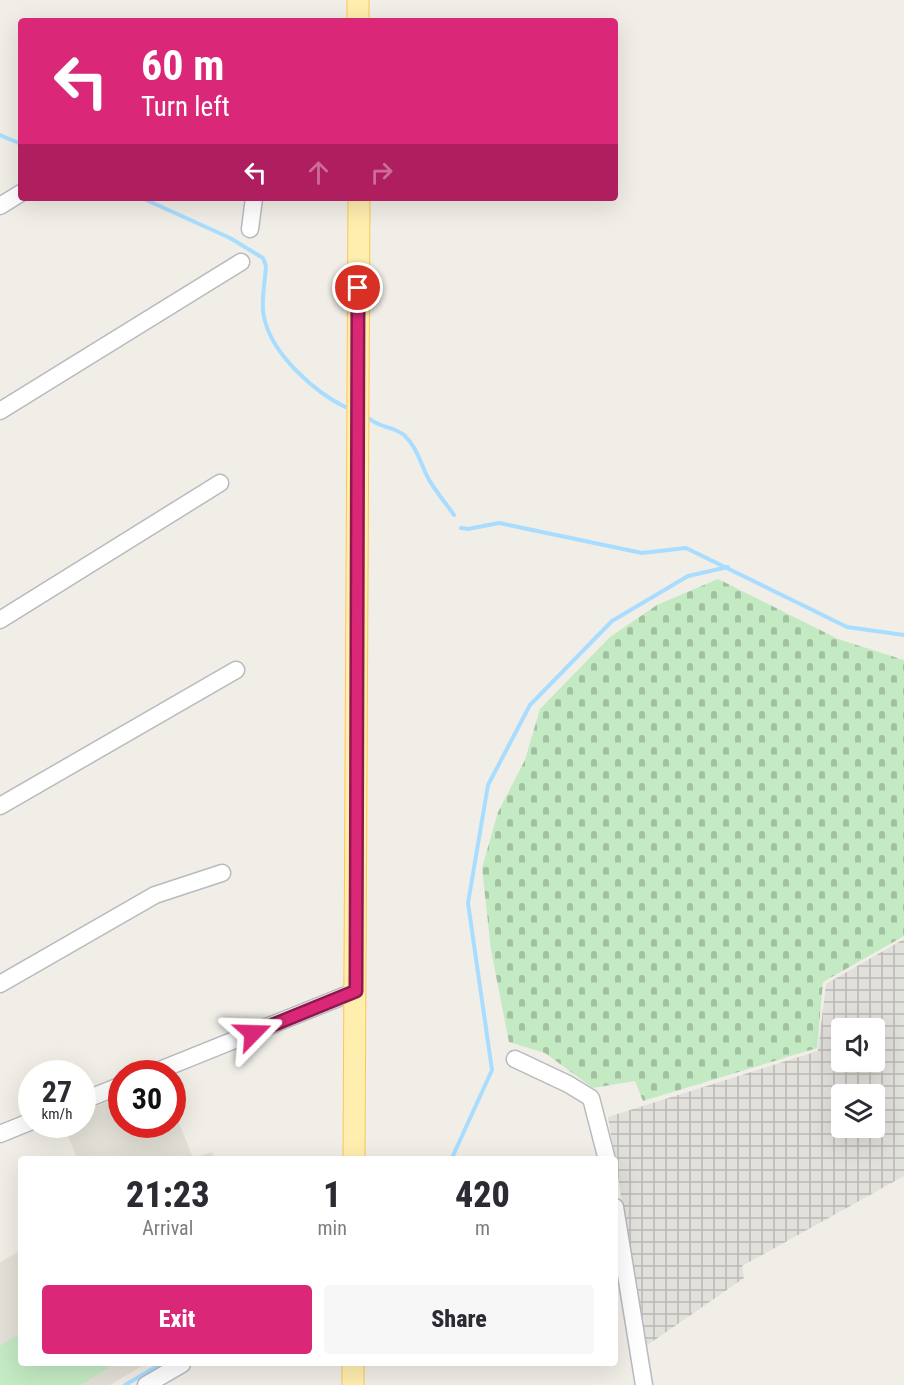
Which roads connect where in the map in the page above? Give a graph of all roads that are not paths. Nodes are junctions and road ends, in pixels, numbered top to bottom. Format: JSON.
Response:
{"nodes":[{"id":1,"x":358,"y":0,"type":"edge"},
{"id":2,"x":358,"y":18,"type":"edge"},
{"id":3,"x":18,"y":195,"type":"edge"},
{"id":4,"x":254,"y":201,"type":"edge"},
{"id":5,"x":359,"y":201,"type":"edge"},
{"id":6,"x":0,"y":206,"type":"edge"},
{"id":7,"x":250,"y":229,"type":"dead end"},
{"id":8,"x":241,"y":262,"type":"dead end"},
{"id":9,"x":0,"y":411,"type":"edge"},
{"id":10,"x":220,"y":483,"type":"dead end"},
{"id":11,"x":0,"y":620,"type":"edge"},
{"id":12,"x":236,"y":670,"type":"dead end"},
{"id":13,"x":0,"y":806,"type":"edge"},
{"id":14,"x":222,"y":873,"type":"dead end"},
{"id":15,"x":0,"y":984,"type":"edge"},
{"id":16,"x":356,"y":991,"type":"junction"},
{"id":17,"x":515,"y":1059,"type":"dead end"},
{"id":18,"x":185,"y":1060,"type":"edge"},
{"id":19,"x":18,"y":1127,"type":"edge"},
{"id":20,"x":0,"y":1134,"type":"edge"},
{"id":21,"x":354,"y":1156,"type":"edge"},
{"id":22,"x":606,"y":1156,"type":"edge"},
{"id":23,"x":618,"y":1225,"type":"edge"},
{"id":24,"x":179,"y":1366,"type":"edge"},
{"id":25,"x":353,"y":1366,"type":"edge"},
{"id":26,"x":146,"y":1385,"type":"edge"},
{"id":27,"x":353,"y":1385,"type":"edge"},
{"id":28,"x":644,"y":1385,"type":"edge"}],
"edges":[{"from":1,"to":2,"type":"main road"},
{"from":3,"to":6,"type":"street"},
{"from":4,"to":7,"type":"street"},
{"from":5,"to":16,"type":"main road"},
{"from":8,"to":9,"type":"street"},
{"from":10,"to":11,"type":"street"},
{"from":12,"to":13,"type":"street"},
{"from":14,"to":15,"type":"street"},
{"from":16,"to":18,"type":"street"},
{"from":16,"to":21,"type":"main road"},
{"from":17,"to":22,"type":"street"},
{"from":19,"to":20,"type":"street"},
{"from":23,"to":28,"type":"street"},
{"from":24,"to":26,"type":"street"},
{"from":25,"to":27,"type":"main road"}]}
